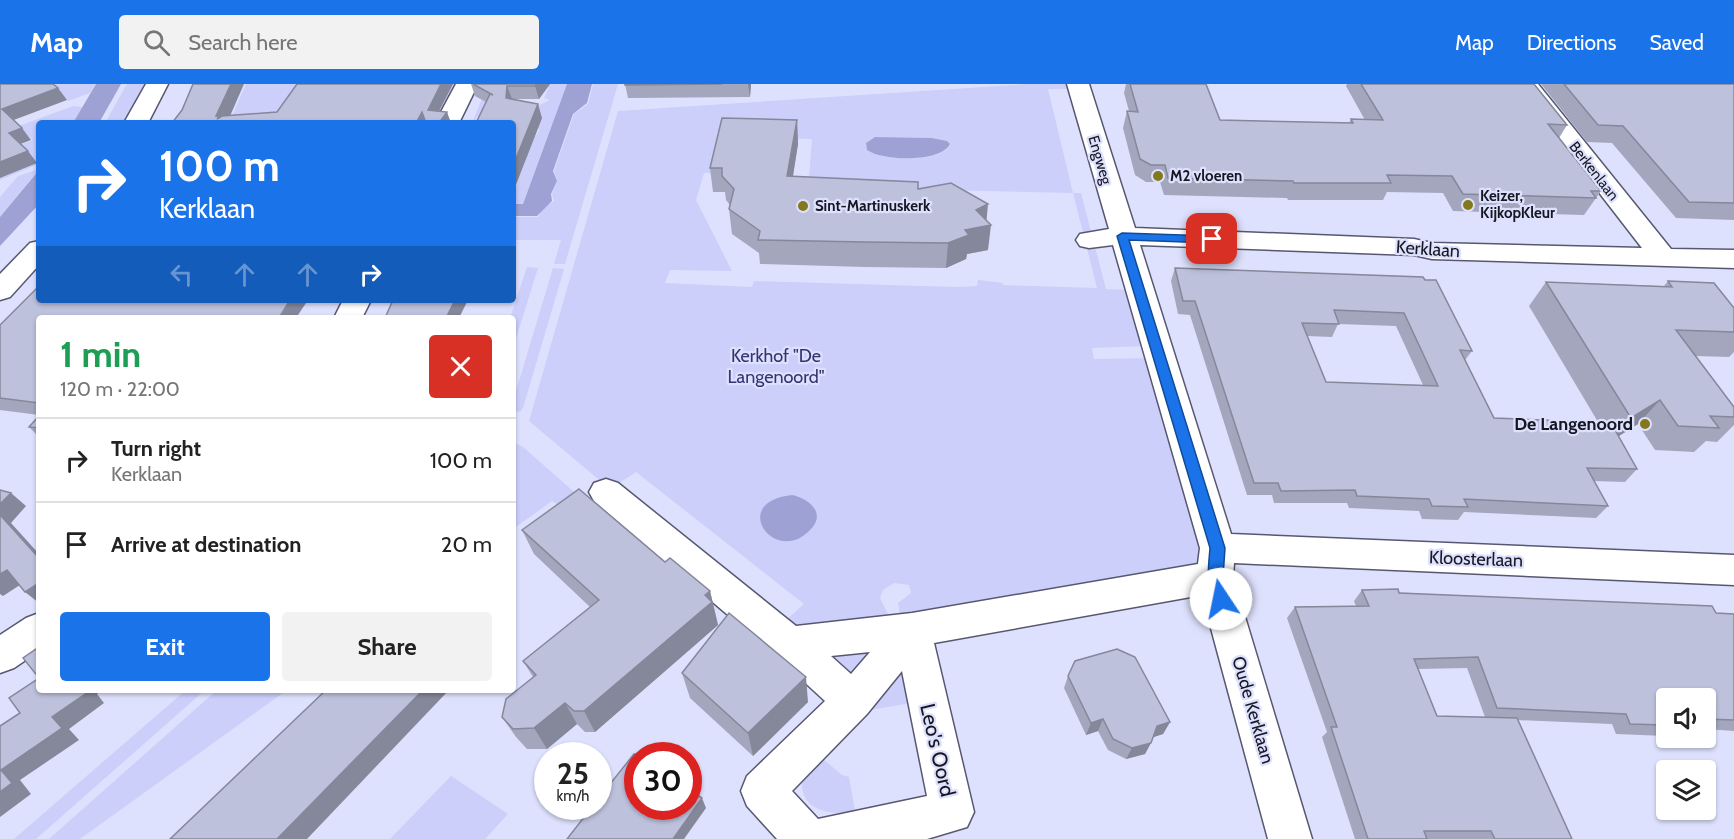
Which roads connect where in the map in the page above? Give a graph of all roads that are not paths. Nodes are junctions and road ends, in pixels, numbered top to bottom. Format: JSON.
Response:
{"nodes":[{"id":1,"x":157,"y":84,"type":"edge"},
{"id":2,"x":467,"y":84,"type":"edge"},
{"id":3,"x":1078,"y":84,"type":"edge"},
{"id":4,"x":1526,"y":84,"type":"edge"},
{"id":5,"x":138,"y":120,"type":"edge"},
{"id":6,"x":449,"y":120,"type":"edge"},
{"id":7,"x":1122,"y":236,"type":"junction"},
{"id":8,"x":1089,"y":240,"type":"dead end"},
{"id":9,"x":36,"y":252,"type":"edge"},
{"id":10,"x":1663,"y":257,"type":"junction"},
{"id":11,"x":1734,"y":259,"type":"edge"},
{"id":12,"x":0,"y":291,"type":"edge"},
{"id":13,"x":606,"y":492,"type":"dead end"},
{"id":14,"x":1216,"y":563,"type":"junction"},
{"id":15,"x":1734,"y":570,"type":"edge"},
{"id":16,"x":912,"y":630,"type":"junction"},
{"id":17,"x":36,"y":632,"type":"edge"},
{"id":18,"x":790,"y":644,"type":"junction"},
{"id":19,"x":1,"y":653,"type":"edge"},
{"id":20,"x":853,"y":701,"type":"junction"},
{"id":21,"x":807,"y":839,"type":"edge"},
{"id":22,"x":823,"y":839,"type":"edge"},
{"id":23,"x":1290,"y":839,"type":"edge"}],
"edges":[{"from":1,"to":5,"type":"street"},
{"from":2,"to":6,"type":"street"},
{"from":3,"to":7,"type":"street","name":"Engweg"},
{"from":4,"to":10,"type":"street","name":"Berkenlaan"},
{"from":7,"to":8,"type":"street","name":"Kerklaan"},
{"from":7,"to":10,"type":"street","name":"Kerklaan"},
{"from":7,"to":14,"type":"street","name":"Oude Kerklaan"},
{"from":9,"to":12,"type":"street"},
{"from":10,"to":11,"type":"street","name":"Kerklaan"},
{"from":13,"to":18,"type":"street"},
{"from":14,"to":15,"type":"street","name":"Kloosterlaan"},
{"from":14,"to":16,"type":"street"},
{"from":14,"to":23,"type":"street","name":"Oude Kerklaan"},
{"from":16,"to":18,"type":"street"},
{"from":16,"to":20,"type":"street"},
{"from":16,"to":22,"type":"street","name":"Leo's Oord"},
{"from":17,"to":19,"type":"street"},
{"from":18,"to":20,"type":"street"},
{"from":20,"to":21,"type":"street"}]}
